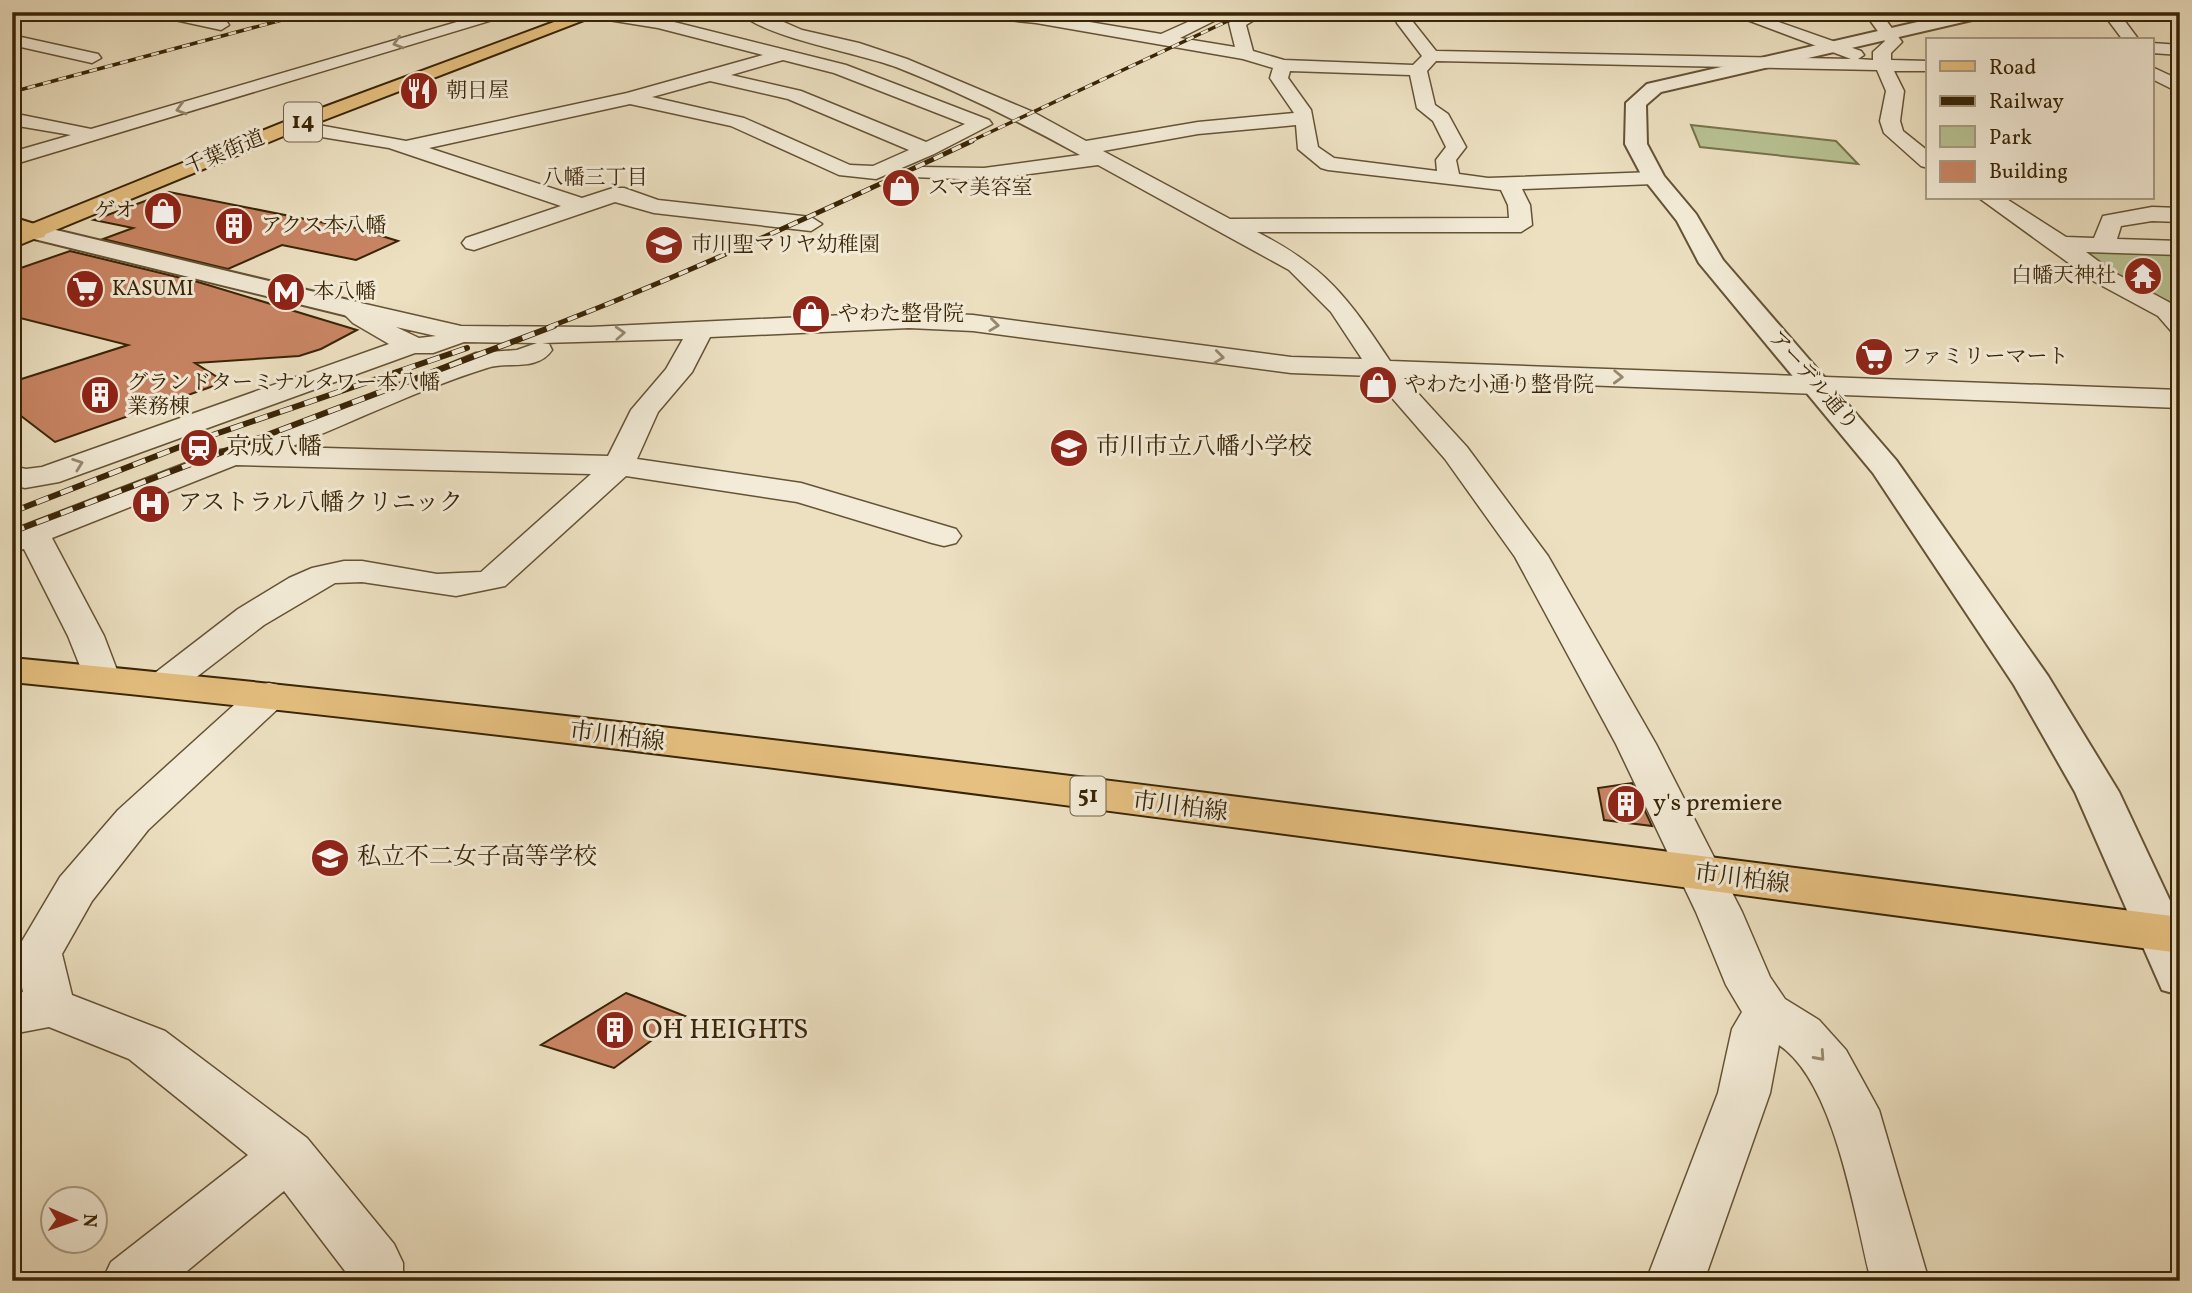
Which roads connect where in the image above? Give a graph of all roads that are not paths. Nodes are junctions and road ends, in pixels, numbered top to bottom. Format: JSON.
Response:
{"nodes":[{"id":1,"x":158,"y":12,"type":"edge"},
{"id":2,"x":511,"y":12,"type":"edge"},
{"id":3,"x":596,"y":12,"type":"edge"},
{"id":4,"x":747,"y":12,"type":"edge"},
{"id":5,"x":979,"y":12,"type":"edge"},
{"id":6,"x":1224,"y":12,"type":"edge"},
{"id":7,"x":1259,"y":12,"type":"edge"},
{"id":8,"x":1401,"y":12,"type":"edge"},
{"id":9,"x":1734,"y":12,"type":"edge"},
{"id":10,"x":1985,"y":12,"type":"edge"},
{"id":11,"x":2110,"y":12,"type":"edge"},
{"id":12,"x":435,"y":16,"type":"dead end"},
{"id":13,"x":470,"y":22,"type":"junction"},
{"id":14,"x":1879,"y":23,"type":"edge"},
{"id":15,"x":221,"y":25,"type":"dead end"},
{"id":16,"x":2130,"y":38,"type":"edge"},
{"id":17,"x":12,"y":40,"type":"edge"},
{"id":18,"x":1162,"y":40,"type":"junction"},
{"id":19,"x":1830,"y":46,"type":"junction"},
{"id":20,"x":2154,"y":48,"type":"edge"},
{"id":21,"x":2180,"y":50,"type":"edge"},
{"id":22,"x":783,"y":54,"type":"junction"},
{"id":23,"x":1245,"y":54,"type":"junction"},
{"id":24,"x":92,"y":58,"type":"dead end"},
{"id":25,"x":1424,"y":63,"type":"junction"},
{"id":26,"x":1283,"y":65,"type":"junction"},
{"id":27,"x":1883,"y":65,"type":"junction"},
{"id":28,"x":1926,"y":66,"type":"edge"},
{"id":29,"x":1752,"y":75,"type":"junction"},
{"id":30,"x":2154,"y":75,"type":"edge"},
{"id":31,"x":713,"y":76,"type":"junction"},
{"id":32,"x":2180,"y":88,"type":"edge"},
{"id":33,"x":1868,"y":90,"type":"dead end"},
{"id":34,"x":1895,"y":91,"type":"junction"},
{"id":35,"x":629,"y":98,"type":"junction"},
{"id":36,"x":931,"y":103,"type":"junction"},
{"id":37,"x":1305,"y":118,"type":"junction"},
{"id":38,"x":12,"y":119,"type":"edge"},
{"id":39,"x":856,"y":122,"type":"junction"},
{"id":40,"x":291,"y":126,"type":"junction"},
{"id":41,"x":830,"y":128,"type":"dead end"},
{"id":42,"x":95,"y":133,"type":"junction"},
{"id":43,"x":804,"y":134,"type":"dead end"},
{"id":44,"x":778,"y":141,"type":"junction"},
{"id":45,"x":406,"y":147,"type":"junction"},
{"id":46,"x":927,"y":150,"type":"junction"},
{"id":47,"x":1092,"y":153,"type":"junction"},
{"id":48,"x":12,"y":159,"type":"edge"},
{"id":49,"x":1926,"y":160,"type":"edge"},
{"id":50,"x":920,"y":173,"type":"dead end"},
{"id":51,"x":1654,"y":178,"type":"junction"},
{"id":52,"x":1449,"y":180,"type":"junction"},
{"id":53,"x":1508,"y":182,"type":"junction"},
{"id":54,"x":1993,"y":200,"type":"edge"},
{"id":55,"x":580,"y":205,"type":"junction"},
{"id":56,"x":2180,"y":215,"type":"edge"},
{"id":57,"x":811,"y":224,"type":"dead end"},
{"id":58,"x":1225,"y":226,"type":"junction"},
{"id":59,"x":20,"y":232,"type":"edge"},
{"id":60,"x":474,"y":243,"type":"dead end"},
{"id":61,"x":2062,"y":244,"type":"junction"},
{"id":62,"x":2104,"y":244,"type":"junction"},
{"id":63,"x":2180,"y":248,"type":"edge"},
{"id":64,"x":352,"y":309,"type":"junction"},
{"id":65,"x":2175,"y":316,"type":"edge"},
{"id":66,"x":701,"y":329,"type":"junction"},
{"id":67,"x":454,"y":334,"type":"junction"},
{"id":68,"x":575,"y":335,"type":"junction"},
{"id":69,"x":410,"y":346,"type":"junction"},
{"id":70,"x":1382,"y":371,"type":"junction"},
{"id":71,"x":1816,"y":384,"type":"junction"},
{"id":72,"x":2180,"y":399,"type":"edge"},
{"id":73,"x":245,"y":455,"type":"junction"},
{"id":74,"x":619,"y":466,"type":"junction"},
{"id":75,"x":12,"y":475,"type":"edge"},
{"id":76,"x":944,"y":536,"type":"dead end"},
{"id":77,"x":22,"y":538,"type":"edge"},
{"id":78,"x":12,"y":670,"type":"edge"},
{"id":79,"x":101,"y":678,"type":"junction"},
{"id":80,"x":164,"y":684,"type":"junction"},
{"id":81,"x":269,"y":695,"type":"junction"},
{"id":82,"x":1699,"y":874,"type":"junction"},
{"id":83,"x":2171,"y":933,"type":"edge"},
{"id":84,"x":2180,"y":976,"type":"edge"},
{"id":85,"x":31,"y":1011,"type":"edge"},
{"id":86,"x":1768,"y":1013,"type":"junction"},
{"id":87,"x":288,"y":1155,"type":"junction"},
{"id":88,"x":131,"y":1281,"type":"edge"},
{"id":89,"x":374,"y":1281,"type":"edge"},
{"id":90,"x":1675,"y":1281,"type":"edge"},
{"id":91,"x":1900,"y":1281,"type":"edge"}],
"edges":[{"from":1,"to":15,"type":"street"},
{"from":2,"to":13,"type":"street"},
{"from":3,"to":22,"type":"street"},
{"from":3,"to":40,"type":"main road","name":"千葉街道","number":"14"},
{"from":4,"to":47,"type":"street"},
{"from":5,"to":18,"type":"street"},
{"from":6,"to":18,"type":"street"},
{"from":7,"to":23,"type":"street"},
{"from":8,"to":25,"type":"street"},
{"from":9,"to":19,"type":"street"},
{"from":10,"to":14,"type":"street","name":"アーデル通り"},
{"from":11,"to":16,"type":"street"},
{"from":12,"to":13,"type":"street"},
{"from":13,"to":42,"type":"street","one_way":true},
{"from":14,"to":19,"type":"street","name":"アーデル通り"},
{"from":14,"to":27,"type":"street"},
{"from":17,"to":24,"type":"street"},
{"from":18,"to":23,"type":"street"},
{"from":19,"to":27,"type":"street"},
{"from":19,"to":29,"type":"street","name":"アーデル通り"},
{"from":20,"to":21,"type":"street"},
{"from":22,"to":31,"type":"street"},
{"from":22,"to":36,"type":"street"},
{"from":23,"to":26,"type":"street"},
{"from":25,"to":26,"type":"street"},
{"from":25,"to":29,"type":"street"},
{"from":25,"to":52,"type":"street"},
{"from":26,"to":37,"type":"street"},
{"from":27,"to":28,"type":"street"},
{"from":27,"to":29,"type":"street"},
{"from":27,"to":34,"type":"street"},
{"from":29,"to":51,"type":"street","name":"アーデル通り"},
{"from":30,"to":32,"type":"street"},
{"from":31,"to":35,"type":"street"},
{"from":31,"to":39,"type":"street"},
{"from":33,"to":34,"type":"street"},
{"from":34,"to":49,"type":"street"},
{"from":35,"to":44,"type":"street"},
{"from":35,"to":45,"type":"street"},
{"from":36,"to":39,"type":"street"},
{"from":36,"to":46,"type":"street"},
{"from":37,"to":47,"type":"street"},
{"from":37,"to":52,"type":"street"},
{"from":38,"to":42,"type":"street"},
{"from":39,"to":41,"type":"street"},
{"from":39,"to":46,"type":"street"},
{"from":40,"to":45,"type":"street"},
{"from":40,"to":59,"type":"main road","name":"千葉街道","number":"14"},
{"from":42,"to":48,"type":"street"},
{"from":43,"to":44,"type":"street"},
{"from":44,"to":46,"type":"street"},
{"from":45,"to":55,"type":"street"},
{"from":47,"to":50,"type":"street"},
{"from":47,"to":58,"type":"street"},
{"from":51,"to":53,"type":"street"},
{"from":51,"to":71,"type":"street","name":"アーデル通り"},
{"from":52,"to":53,"type":"street"},
{"from":53,"to":58,"type":"street"},
{"from":54,"to":61,"type":"street"},
{"from":55,"to":57,"type":"street"},
{"from":55,"to":60,"type":"street"},
{"from":56,"to":62,"type":"street"},
{"from":58,"to":70,"type":"street"},
{"from":59,"to":64,"type":"street"},
{"from":61,"to":62,"type":"street"},
{"from":61,"to":65,"type":"street"},
{"from":62,"to":63,"type":"street"},
{"from":64,"to":67,"type":"street"},
{"from":64,"to":69,"type":"street"},
{"from":68,"to":66,"type":"street","one_way":true},
{"from":66,"to":70,"type":"street","one_way":true},
{"from":66,"to":74,"type":"street"},
{"from":67,"to":68,"type":"street"},
{"from":67,"to":69,"type":"street"},
{"from":68,"to":73,"type":"street"},
{"from":75,"to":69,"type":"street","one_way":true},
{"from":70,"to":71,"type":"street","one_way":true},
{"from":70,"to":82,"type":"street"},
{"from":71,"to":72,"type":"street"},
{"from":71,"to":83,"type":"street","name":"アーデル通り"},
{"from":73,"to":74,"type":"street"},
{"from":73,"to":77,"type":"street"},
{"from":74,"to":76,"type":"street"},
{"from":74,"to":80,"type":"street"},
{"from":77,"to":79,"type":"street"},
{"from":78,"to":79,"type":"main road","name":"市川柏線","number":"51"},
{"from":79,"to":80,"type":"main road","name":"市川柏線","number":"51"},
{"from":80,"to":81,"type":"main road","name":"市川柏線","number":"51"},
{"from":81,"to":82,"type":"main road","name":"市川柏線","number":"51"},
{"from":81,"to":85,"type":"street"},
{"from":82,"to":83,"type":"main road","name":"市川柏線","number":"51"},
{"from":82,"to":86,"type":"street"},
{"from":83,"to":84,"type":"street","name":"アーデル通り"},
{"from":85,"to":87,"type":"street"},
{"from":86,"to":90,"type":"street"},
{"from":86,"to":91,"type":"street","one_way":true},
{"from":87,"to":88,"type":"street"},
{"from":87,"to":89,"type":"street"}]}
